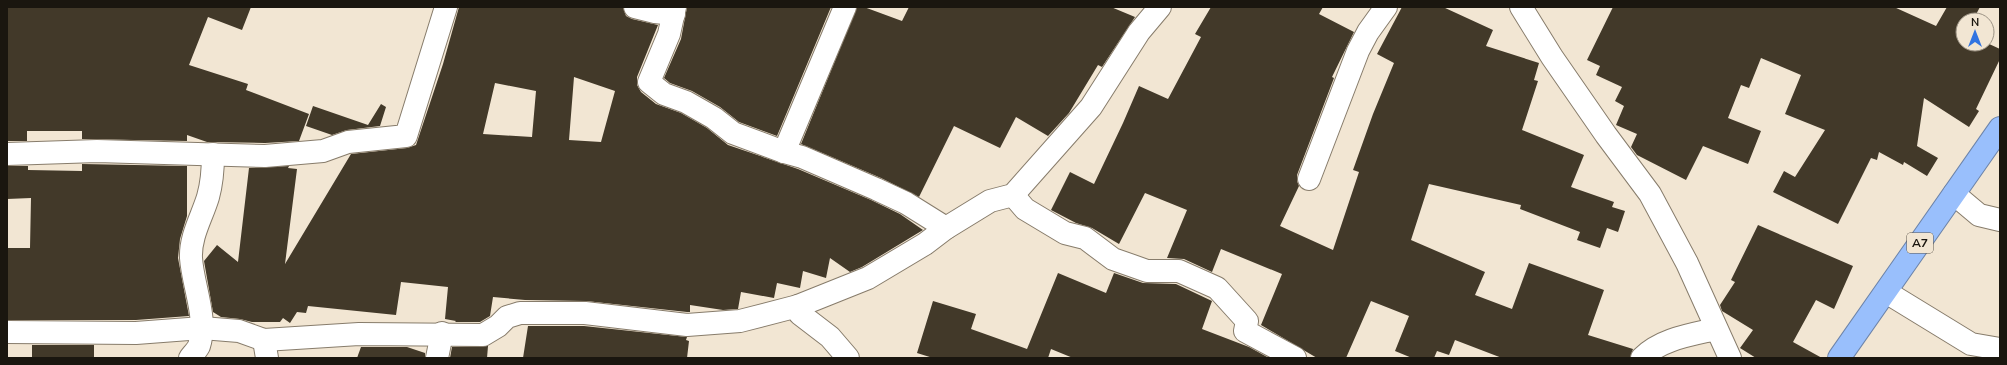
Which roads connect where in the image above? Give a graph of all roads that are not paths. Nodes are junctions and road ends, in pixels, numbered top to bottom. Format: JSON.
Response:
{"nodes":[{"id":1,"x":446,"y":7,"type":"edge"},
{"id":2,"x":635,"y":7,"type":"edge"},
{"id":3,"x":845,"y":7,"type":"edge"},
{"id":4,"x":1160,"y":7,"type":"edge"},
{"id":5,"x":1386,"y":7,"type":"edge"},
{"id":6,"x":1521,"y":7,"type":"edge"},
{"id":7,"x":675,"y":10,"type":"edge"},
{"id":8,"x":2000,"y":128,"type":"edge"},
{"id":9,"x":784,"y":152,"type":"junction"},
{"id":10,"x":7,"y":154,"type":"edge"},
{"id":11,"x":214,"y":154,"type":"junction"},
{"id":12,"x":1309,"y":179,"type":"dead end"},
{"id":13,"x":1954,"y":194,"type":"junction"},
{"id":14,"x":1012,"y":195,"type":"junction"},
{"id":15,"x":2000,"y":220,"type":"edge"},
{"id":16,"x":946,"y":228,"type":"junction"},
{"id":17,"x":1886,"y":292,"type":"junction"},
{"id":18,"x":798,"y":306,"type":"junction"},
{"id":19,"x":202,"y":328,"type":"junction"},
{"id":20,"x":1716,"y":329,"type":"junction"},
{"id":21,"x":7,"y":332,"type":"edge"},
{"id":22,"x":442,"y":333,"type":"junction"},
{"id":23,"x":265,"y":349,"type":"edge"},
{"id":24,"x":2000,"y":349,"type":"edge"},
{"id":25,"x":190,"y":358,"type":"edge"},
{"id":26,"x":437,"y":358,"type":"edge"},
{"id":27,"x":848,"y":358,"type":"edge"},
{"id":28,"x":1295,"y":358,"type":"edge"},
{"id":29,"x":1642,"y":358,"type":"edge"},
{"id":30,"x":1730,"y":358,"type":"edge"},
{"id":31,"x":1839,"y":358,"type":"edge"}],
"edges":[{"from":1,"to":11,"type":"street"},
{"from":2,"to":7,"type":"street"},
{"from":3,"to":9,"type":"street"},
{"from":4,"to":14,"type":"street"},
{"from":5,"to":12,"type":"street"},
{"from":6,"to":20,"type":"street"},
{"from":7,"to":9,"type":"street"},
{"from":8,"to":13,"type":"highway","number":"A7"},
{"from":9,"to":16,"type":"street"},
{"from":10,"to":11,"type":"street"},
{"from":11,"to":19,"type":"street"},
{"from":13,"to":15,"type":"street"},
{"from":13,"to":17,"type":"highway","number":"A7"},
{"from":14,"to":16,"type":"street"},
{"from":14,"to":28,"type":"street"},
{"from":16,"to":18,"type":"street"},
{"from":17,"to":24,"type":"street"},
{"from":17,"to":31,"type":"highway","number":"A7"},
{"from":18,"to":22,"type":"street"},
{"from":18,"to":27,"type":"street"},
{"from":19,"to":21,"type":"street"},
{"from":19,"to":23,"type":"street"},
{"from":19,"to":25,"type":"street"},
{"from":20,"to":29,"type":"street"},
{"from":20,"to":30,"type":"street"},
{"from":22,"to":23,"type":"street"},
{"from":22,"to":26,"type":"street"}]}
